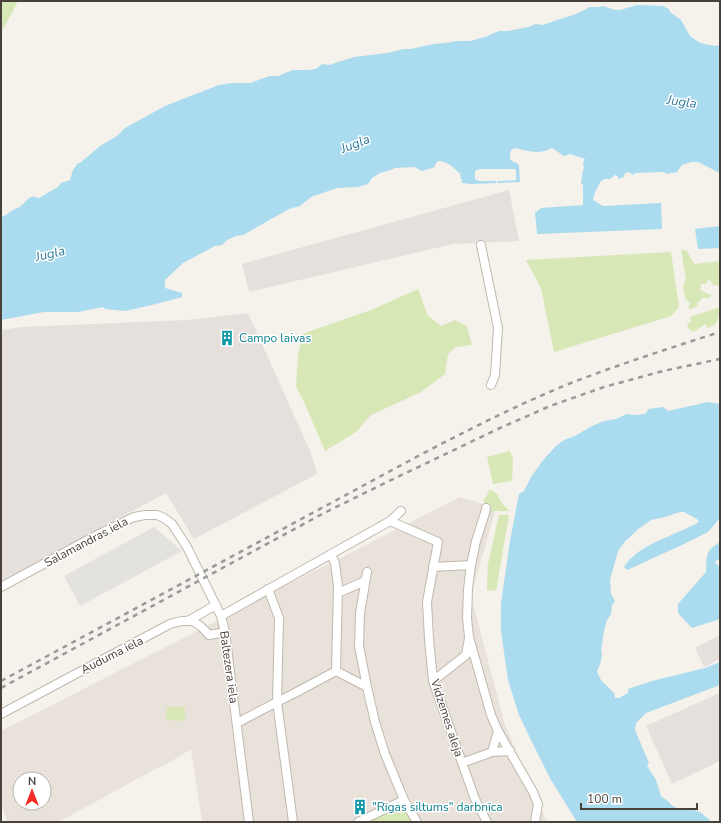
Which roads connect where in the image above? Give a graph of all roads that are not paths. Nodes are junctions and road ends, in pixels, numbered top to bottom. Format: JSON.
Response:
{"nodes":[{"id":1,"x":481,"y":245,"type":"dead end"},
{"id":2,"x":491,"y":385,"type":"dead end"},
{"id":3,"x":486,"y":508,"type":"dead end"},
{"id":4,"x":401,"y":511,"type":"dead end"},
{"id":5,"x":390,"y":521,"type":"junction"},
{"id":6,"x":172,"y":524,"type":"joint"},
{"id":7,"x":331,"y":554,"type":"junction"},
{"id":8,"x":471,"y":565,"type":"junction"},
{"id":9,"x":433,"y":567,"type":"junction"},
{"id":10,"x":367,"y":572,"type":"dead end"},
{"id":11,"x":365,"y":581,"type":"junction"},
{"id":12,"x":1,"y":587,"type":"edge"},
{"id":13,"x":268,"y":589,"type":"junction"},
{"id":14,"x":338,"y":593,"type":"junction"},
{"id":15,"x":216,"y":605,"type":"junction"},
{"id":16,"x":221,"y":616,"type":"junction"},
{"id":17,"x":188,"y":621,"type":"junction"},
{"id":18,"x":225,"y":632,"type":"junction"},
{"id":19,"x":470,"y":637,"type":"junction"},
{"id":20,"x":336,"y":671,"type":"junction"},
{"id":21,"x":433,"y":681,"type":"junction"},
{"id":22,"x":367,"y":688,"type":"junction"},
{"id":23,"x":277,"y":702,"type":"junction"},
{"id":24,"x":1,"y":714,"type":"edge"},
{"id":25,"x":236,"y":723,"type":"junction"},
{"id":26,"x":498,"y":731,"type":"junction"},
{"id":27,"x":510,"y":751,"type":"junction"},
{"id":28,"x":492,"y":752,"type":"junction"},
{"id":29,"x":462,"y":763,"type":"junction"},
{"id":30,"x":404,"y":800,"type":"junction"},
{"id":31,"x":249,"y":822,"type":"edge"},
{"id":32,"x":293,"y":822,"type":"edge"},
{"id":33,"x":358,"y":822,"type":"edge"},
{"id":34,"x":417,"y":822,"type":"edge"},
{"id":35,"x":487,"y":822,"type":"edge"},
{"id":36,"x":536,"y":822,"type":"edge"}],
"edges":[{"from":1,"to":2,"type":"street"},
{"from":3,"to":8,"type":"street"},
{"from":4,"to":5,"type":"street"},
{"from":5,"to":7,"type":"street"},
{"from":5,"to":9,"type":"street","name":"Vidzemes aleja"},
{"from":6,"to":12,"type":"street","name":"Salamandras iela"},
{"from":6,"to":15,"type":"street","name":"Baltezera iela"},
{"from":7,"to":13,"type":"street"},
{"from":7,"to":14,"type":"street"},
{"from":8,"to":9,"type":"street"},
{"from":8,"to":19,"type":"street"},
{"from":9,"to":21,"type":"street","name":"Vidzemes aleja"},
{"from":10,"to":11,"type":"street"},
{"from":11,"to":14,"type":"street"},
{"from":11,"to":22,"type":"street"},
{"from":13,"to":16,"type":"street"},
{"from":13,"to":23,"type":"street"},
{"from":14,"to":20,"type":"street"},
{"from":15,"to":16,"type":"street","name":"Baltezera iela"},
{"from":15,"to":17,"type":"street","name":"Auduma iela"},
{"from":16,"to":18,"type":"street","name":"Baltezera iela"},
{"from":17,"to":18,"type":"street"},
{"from":17,"to":24,"type":"street","name":"Auduma iela"},
{"from":18,"to":25,"type":"street","name":"Baltezera iela"},
{"from":19,"to":21,"type":"street"},
{"from":19,"to":26,"type":"street"},
{"from":20,"to":22,"type":"street"},
{"from":20,"to":23,"type":"street"},
{"from":21,"to":29,"type":"street","name":"Vidzemes aleja"},
{"from":22,"to":30,"type":"street"},
{"from":23,"to":25,"type":"street"},
{"from":23,"to":32,"type":"street"},
{"from":25,"to":31,"type":"street","name":"Baltezera iela"},
{"from":26,"to":27,"type":"street"},
{"from":26,"to":28,"type":"street"},
{"from":27,"to":28,"type":"street"},
{"from":27,"to":36,"type":"street"},
{"from":28,"to":29,"type":"street"},
{"from":29,"to":35,"type":"street","name":"Vidzemes aleja"},
{"from":30,"to":33,"type":"street"},
{"from":30,"to":34,"type":"street"}]}
